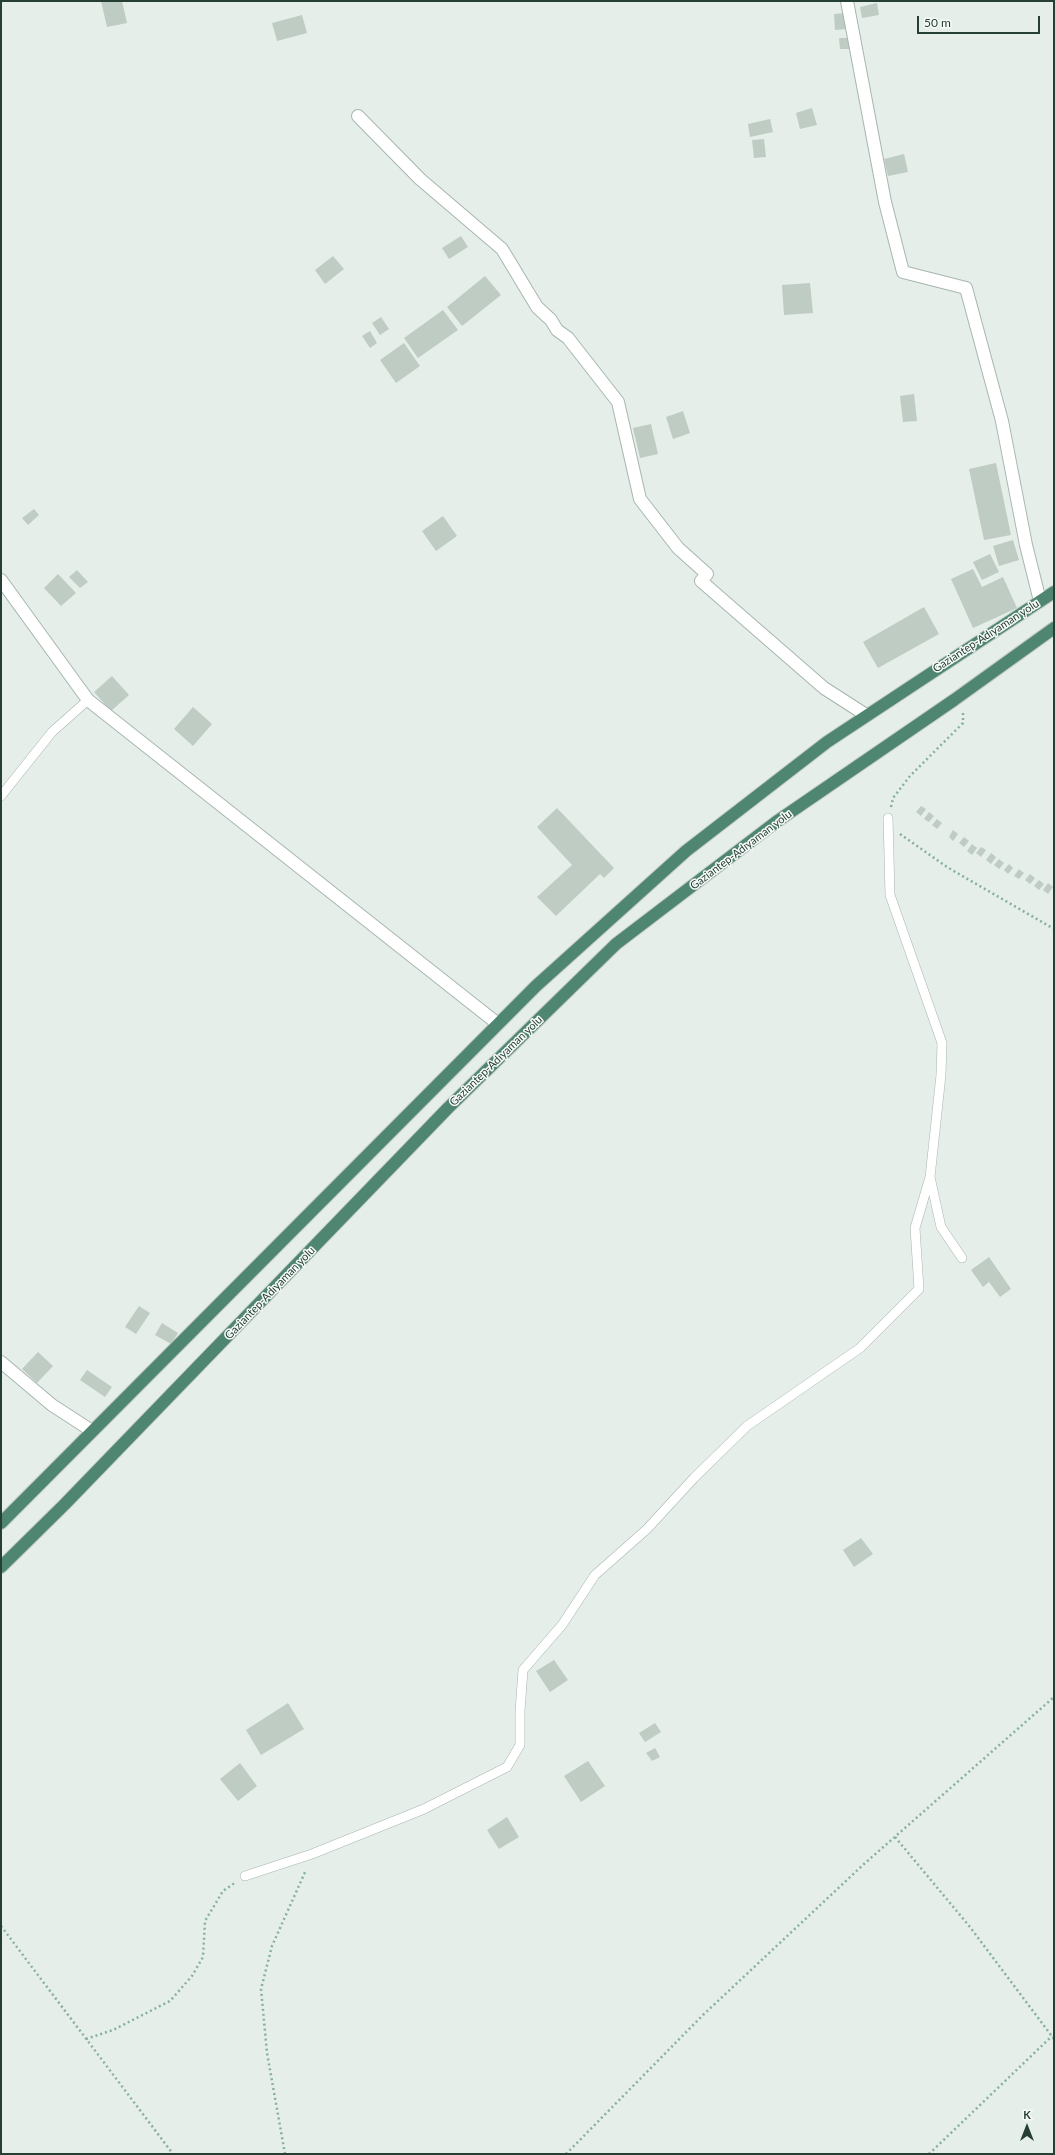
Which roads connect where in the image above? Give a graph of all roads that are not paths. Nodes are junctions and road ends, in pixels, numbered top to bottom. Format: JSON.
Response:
{"nodes":[{"id":1,"x":847,"y":1,"type":"edge"},
{"id":2,"x":358,"y":116,"type":"dead end"},
{"id":3,"x":1,"y":580,"type":"edge"},
{"id":4,"x":1054,"y":592,"type":"edge"},
{"id":5,"x":1040,"y":601,"type":"junction"},
{"id":6,"x":1054,"y":628,"type":"edge"},
{"id":7,"x":88,"y":700,"type":"junction"},
{"id":8,"x":866,"y":715,"type":"junction"},
{"id":9,"x":1,"y":796,"type":"edge"},
{"id":10,"x":888,"y":818,"type":"road end"},
{"id":11,"x":498,"y":1024,"type":"junction"},
{"id":12,"x":930,"y":1177,"type":"junction"},
{"id":13,"x":962,"y":1258,"type":"dead end"},
{"id":14,"x":1,"y":1362,"type":"edge"},
{"id":15,"x":92,"y":1431,"type":"junction"},
{"id":16,"x":1,"y":1523,"type":"edge"},
{"id":17,"x":1,"y":1567,"type":"edge"},
{"id":18,"x":245,"y":1876,"type":"road end"}],
"edges":[{"from":1,"to":5,"type":"street"},
{"from":2,"to":8,"type":"street"},
{"from":3,"to":7,"type":"street"},
{"from":4,"to":5,"type":"highway","name":"Gaziantep-Adıyaman yolu"},
{"from":5,"to":8,"type":"highway","name":"Gaziantep-Adıyaman yolu"},
{"from":6,"to":17,"type":"highway","name":"Gaziantep-Adıyaman yolu"},
{"from":7,"to":9,"type":"lane"},
{"from":7,"to":11,"type":"street"},
{"from":8,"to":11,"type":"highway","name":"Gaziantep-Adıyaman yolu"},
{"from":10,"to":12,"type":"lane"},
{"from":11,"to":15,"type":"highway","name":"Gaziantep-Adıyaman yolu"},
{"from":12,"to":13,"type":"lane"},
{"from":12,"to":18,"type":"lane"},
{"from":14,"to":15,"type":"street"},
{"from":15,"to":16,"type":"highway","name":"Gaziantep-Adıyaman yolu"}]}
